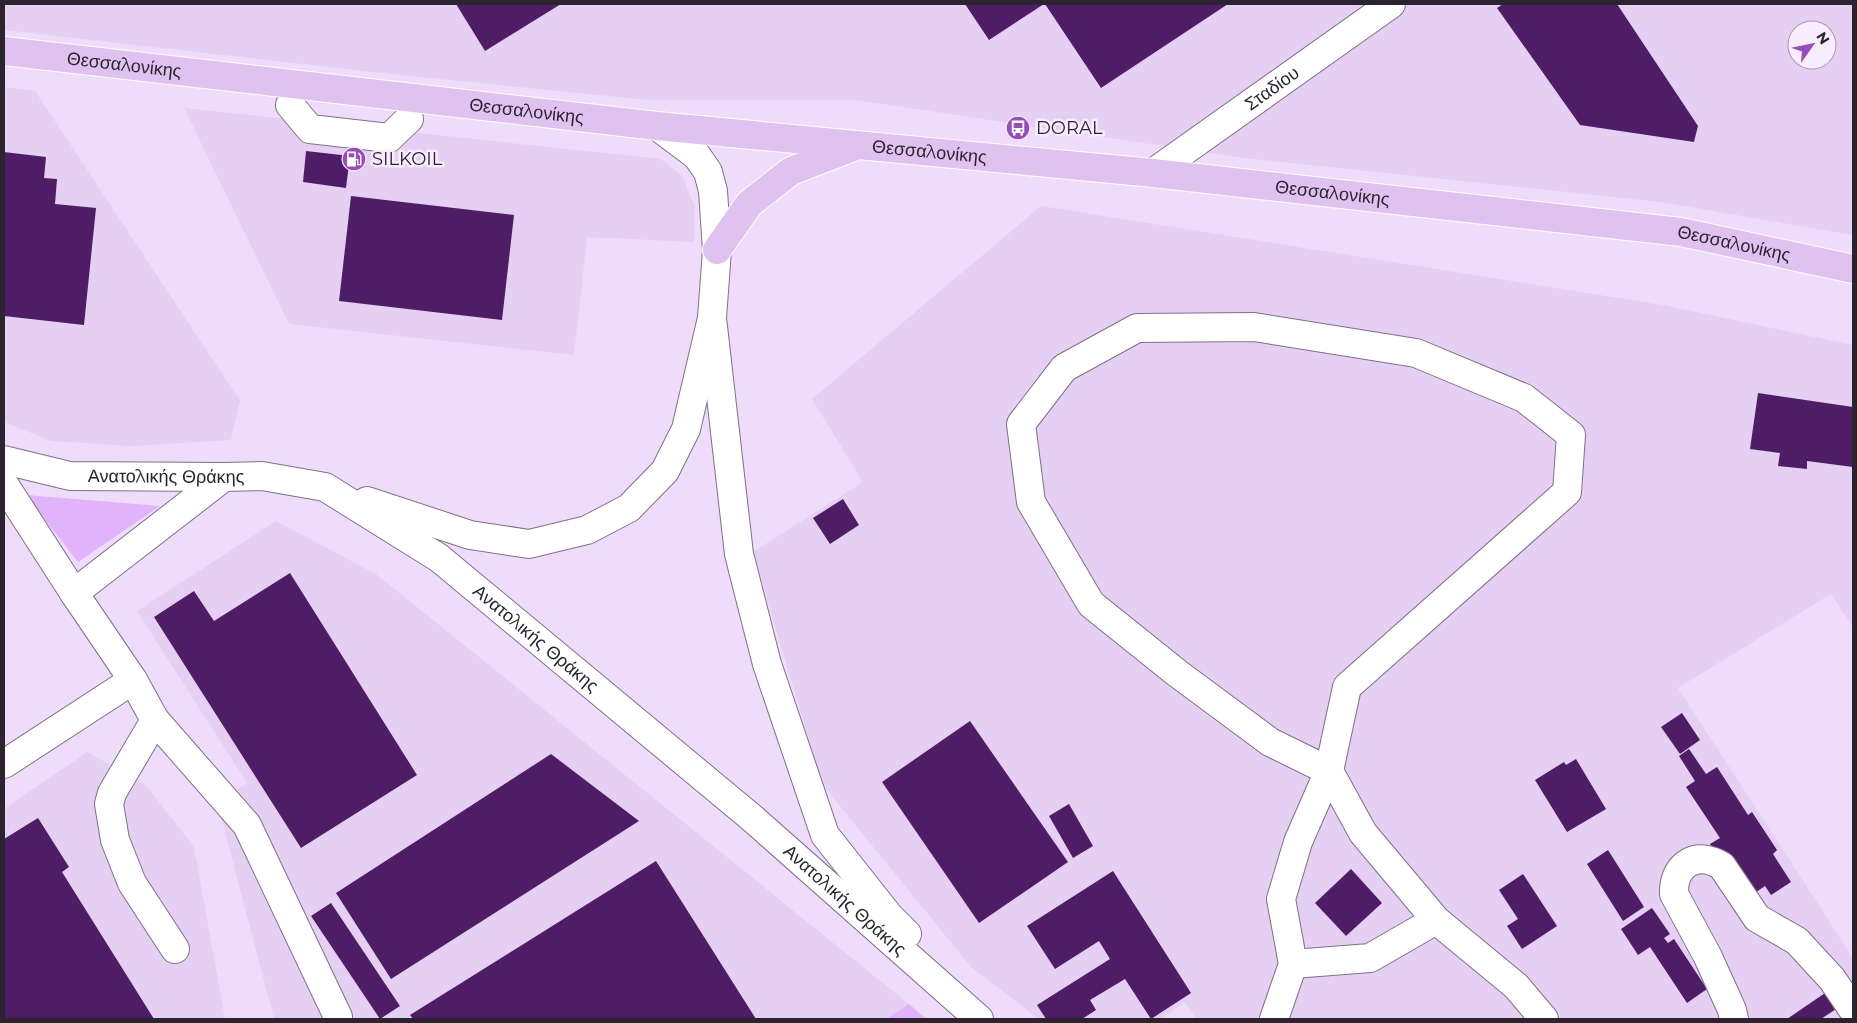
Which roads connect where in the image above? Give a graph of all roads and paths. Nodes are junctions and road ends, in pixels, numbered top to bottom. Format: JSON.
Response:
{"nodes":[{"id":1,"x":1390,"y":4,"type":"edge"},
{"id":2,"x":4,"y":51,"type":"edge"},
{"id":3,"x":290,"y":105,"type":"dead end"},
{"id":4,"x":409,"y":119,"type":"dead end"},
{"id":5,"x":657,"y":126,"type":"junction"},
{"id":6,"x":856,"y":146,"type":"junction"},
{"id":7,"x":1153,"y":173,"type":"junction"},
{"id":8,"x":717,"y":250,"type":"junction"},
{"id":9,"x":1853,"y":269,"type":"edge"},
{"id":10,"x":712,"y":318,"type":"junction"},
{"id":11,"x":4,"y":460,"type":"edge"},
{"id":12,"x":224,"y":477,"type":"junction"},
{"id":13,"x":4,"y":484,"type":"edge"},
{"id":14,"x":325,"y":487,"type":"junction"},
{"id":15,"x":74,"y":593,"type":"junction"},
{"id":16,"x":133,"y":680,"type":"junction"},
{"id":17,"x":155,"y":720,"type":"junction"},
{"id":18,"x":4,"y":764,"type":"edge"},
{"id":19,"x":1329,"y":771,"type":"junction"},
{"id":20,"x":1436,"y":920,"type":"junction"},
{"id":21,"x":175,"y":949,"type":"dead end"},
{"id":22,"x":1294,"y":964,"type":"junction"},
{"id":23,"x":1853,"y":1010,"type":"edge"},
{"id":24,"x":338,"y":1017,"type":"dead end"},
{"id":25,"x":980,"y":1019,"type":"edge"},
{"id":26,"x":990,"y":1019,"type":"edge"},
{"id":27,"x":1274,"y":1019,"type":"edge"},
{"id":28,"x":1544,"y":1019,"type":"edge"},
{"id":29,"x":1734,"y":1019,"type":"edge"}],
"edges":[{"from":1,"to":7,"type":"street","name":"Σταδίου"},
{"from":2,"to":5,"type":"main road","name":"Θεσσαλονίκης"},
{"from":3,"to":4,"type":"street"},
{"from":5,"to":6,"type":"main road","name":"Θεσσαλονίκης"},
{"from":5,"to":8,"type":"street"},
{"from":6,"to":7,"type":"main road","name":"Θεσσαλονίκης"},
{"from":6,"to":8,"type":"main road"},
{"from":7,"to":9,"type":"main road","name":"Θεσσαλονίκης"},
{"from":8,"to":10,"type":"street"},
{"from":10,"to":14,"type":"street"},
{"from":10,"to":26,"type":"street"},
{"from":11,"to":12,"type":"street","name":"Ανατολικής Θράκης"},
{"from":12,"to":14,"type":"street","name":"Ανατολικής Θράκης"},
{"from":12,"to":15,"type":"street"},
{"from":13,"to":15,"type":"street"},
{"from":14,"to":25,"type":"street","name":"Ανατολικής Θράκης"},
{"from":15,"to":16,"type":"street"},
{"from":16,"to":17,"type":"street"},
{"from":16,"to":18,"type":"street"},
{"from":17,"to":21,"type":"street"},
{"from":17,"to":24,"type":"street"},
{"from":19,"to":19,"type":"street"},
{"from":19,"to":20,"type":"street"},
{"from":19,"to":22,"type":"street"},
{"from":20,"to":22,"type":"street"},
{"from":20,"to":28,"type":"street"},
{"from":22,"to":27,"type":"street"},
{"from":23,"to":29,"type":"street"}]}
